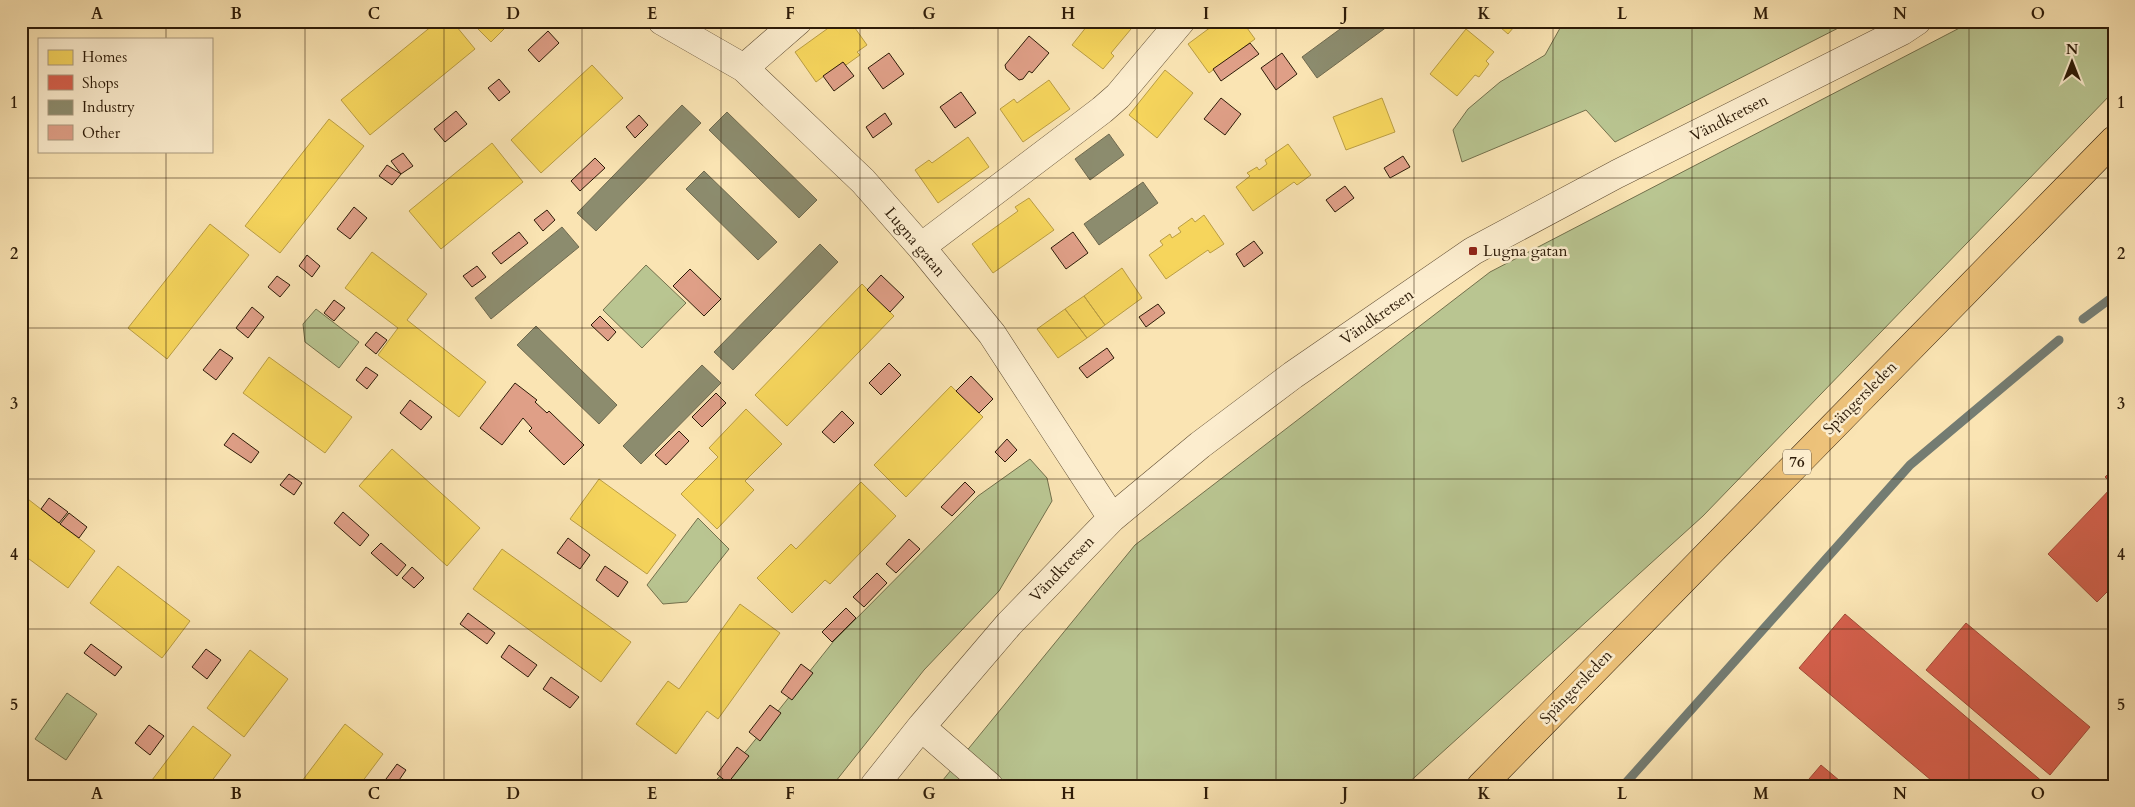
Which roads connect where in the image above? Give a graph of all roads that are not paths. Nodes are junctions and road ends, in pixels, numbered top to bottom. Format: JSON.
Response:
{"nodes":[{"id":1,"x":662,"y":21,"type":"edge"},
{"id":2,"x":798,"y":21,"type":"edge"},
{"id":3,"x":1181,"y":21,"type":"edge"},
{"id":4,"x":1917,"y":21,"type":"edge"},
{"id":5,"x":744,"y":68,"type":"junction"},
{"id":6,"x":2114,"y":140,"type":"edge"},
{"id":7,"x":921,"y":247,"type":"junction"},
{"id":8,"x":1112,"y":518,"type":"junction"},
{"id":9,"x":921,"y":727,"type":"junction"},
{"id":10,"x":874,"y":786,"type":"edge"},
{"id":11,"x":990,"y":786,"type":"edge"},
{"id":12,"x":1482,"y":786,"type":"edge"}],
"edges":[{"from":1,"to":5,"type":"street","name":"Lugna gatan"},
{"from":2,"to":5,"type":"street"},
{"from":3,"to":7,"type":"street"},
{"from":4,"to":8,"type":"street","name":"Vändkretsen"},
{"from":5,"to":7,"type":"street","name":"Lugna gatan"},
{"from":6,"to":12,"type":"main road","name":"Spängersleden","number":"76"},
{"from":7,"to":8,"type":"street","name":"Lugna gatan"},
{"from":8,"to":9,"type":"street","name":"Vändkretsen"},
{"from":9,"to":10,"type":"street","name":"Vändkretsen"},
{"from":9,"to":11,"type":"street"}]}
